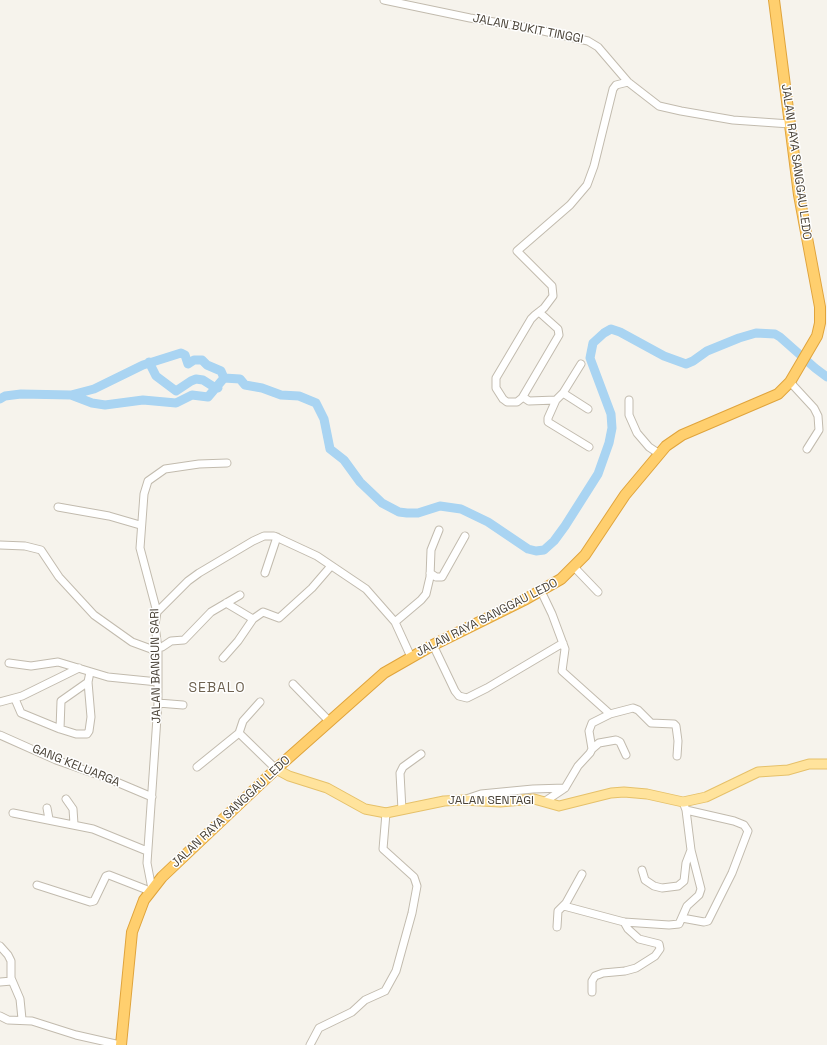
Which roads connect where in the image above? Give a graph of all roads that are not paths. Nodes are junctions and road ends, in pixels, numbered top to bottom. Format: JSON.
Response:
{"nodes":[{"id":1,"x":384,"y":0,"type":"edge"},
{"id":2,"x":774,"y":0,"type":"edge"},
{"id":3,"x":628,"y":82,"type":"junction"},
{"id":4,"x":790,"y":124,"type":"junction"},
{"id":5,"x":539,"y":312,"type":"junction"},
{"id":6,"x":581,"y":364,"type":"dead end"},
{"id":7,"x":790,"y":382,"type":"junction"},
{"id":8,"x":563,"y":393,"type":"junction"},
{"id":9,"x":523,"y":397,"type":"junction"},
{"id":10,"x":556,"y":400,"type":"junction"},
{"id":11,"x":629,"y":400,"type":"dead end"},
{"id":12,"x":588,"y":409,"type":"dead end"},
{"id":13,"x":588,"y":447,"type":"dead end"},
{"id":14,"x":807,"y":449,"type":"dead end"},
{"id":15,"x":658,"y":453,"type":"junction"},
{"id":16,"x":227,"y":462,"type":"dead end"},
{"id":17,"x":58,"y":507,"type":"dead end"},
{"id":18,"x":140,"y":525,"type":"junction"},
{"id":19,"x":439,"y":530,"type":"dead end"},
{"id":20,"x":465,"y":536,"type":"dead end"},
{"id":21,"x":277,"y":537,"type":"junction"},
{"id":22,"x":0,"y":545,"type":"edge"},
{"id":23,"x":331,"y":566,"type":"junction"},
{"id":24,"x":574,"y":567,"type":"junction"},
{"id":25,"x":265,"y":573,"type":"dead end"},
{"id":26,"x":430,"y":573,"type":"junction"},
{"id":27,"x":541,"y":591,"type":"junction"},
{"id":28,"x":598,"y":592,"type":"dead end"},
{"id":29,"x":240,"y":595,"type":"dead end"},
{"id":30,"x":226,"y":603,"type":"junction"},
{"id":31,"x":157,"y":612,"type":"junction"},
{"id":32,"x":253,"y":619,"type":"junction"},
{"id":33,"x":395,"y":622,"type":"junction"},
{"id":34,"x":156,"y":638,"type":"junction"},
{"id":35,"x":563,"y":643,"type":"junction"},
{"id":36,"x":166,"y":644,"type":"junction"},
{"id":37,"x":433,"y":645,"type":"junction"},
{"id":38,"x":158,"y":648,"type":"junction"},
{"id":39,"x":411,"y":657,"type":"junction"},
{"id":40,"x":223,"y":658,"type":"dead end"},
{"id":41,"x":9,"y":663,"type":"dead end"},
{"id":42,"x":79,"y":668,"type":"junction"},
{"id":43,"x":90,"y":672,"type":"junction"},
{"id":44,"x":88,"y":682,"type":"junction"},
{"id":45,"x":158,"y":682,"type":"junction"},
{"id":46,"x":293,"y":684,"type":"dead end"},
{"id":47,"x":15,"y":698,"type":"junction"},
{"id":48,"x":0,"y":702,"type":"edge"},
{"id":49,"x":260,"y":702,"type":"dead end"},
{"id":50,"x":158,"y":703,"type":"junction"},
{"id":51,"x":183,"y":705,"type":"dead end"},
{"id":52,"x":610,"y":714,"type":"junction"},
{"id":53,"x":329,"y":721,"type":"junction"},
{"id":54,"x":60,"y":729,"type":"junction"},
{"id":55,"x":239,"y":733,"type":"junction"},
{"id":56,"x":0,"y":735,"type":"edge"},
{"id":57,"x":592,"y":749,"type":"junction"},
{"id":58,"x":421,"y":754,"type":"dead end"},
{"id":59,"x":626,"y":755,"type":"dead end"},
{"id":60,"x":677,"y":756,"type":"dead end"},
{"id":61,"x":827,"y":764,"type":"edge"},
{"id":62,"x":196,"y":767,"type":"dead end"},
{"id":63,"x":276,"y":769,"type":"junction"},
{"id":64,"x":565,"y":788,"type":"junction"},
{"id":65,"x":152,"y":797,"type":"junction"},
{"id":66,"x":66,"y":799,"type":"dead end"},
{"id":67,"x":463,"y":800,"type":"junction"},
{"id":68,"x":544,"y":802,"type":"junction"},
{"id":69,"x":685,"y":806,"type":"junction"},
{"id":70,"x":47,"y":808,"type":"dead end"},
{"id":71,"x":402,"y":810,"type":"junction"},
{"id":72,"x":13,"y":813,"type":"dead end"},
{"id":73,"x":386,"y":813,"type":"junction"},
{"id":74,"x":49,"y":819,"type":"junction"},
{"id":75,"x":74,"y":824,"type":"junction"},
{"id":76,"x":691,"y":850,"type":"junction"},
{"id":77,"x":148,"y":851,"type":"junction"},
{"id":78,"x":642,"y":870,"type":"dead end"},
{"id":79,"x":582,"y":874,"type":"dead end"},
{"id":80,"x":37,"y":885,"type":"dead end"},
{"id":81,"x":151,"y":890,"type":"junction"},
{"id":82,"x":564,"y":906,"type":"junction"},
{"id":83,"x":682,"y":918,"type":"junction"},
{"id":84,"x":624,"y":922,"type":"junction"},
{"id":85,"x":556,"y":927,"type":"dead end"},
{"id":86,"x":0,"y":946,"type":"edge"},
{"id":87,"x":12,"y":981,"type":"junction"},
{"id":88,"x":0,"y":982,"type":"edge"},
{"id":89,"x":592,"y":992,"type":"dead end"},
{"id":90,"x":0,"y":1016,"type":"edge"},
{"id":91,"x":22,"y":1019,"type":"junction"},
{"id":92,"x":120,"y":1045,"type":"edge"},
{"id":93,"x":310,"y":1045,"type":"edge"}],
"edges":[{"from":1,"to":3,"type":"street","name":"JALAN BUKIT TINGGI"},
{"from":2,"to":4,"type":"highway","name":"JALAN RAYA SANGGAU LEDO"},
{"from":3,"to":4,"type":"street","name":"JALAN BUKIT TINGGI"},
{"from":3,"to":5,"type":"street"},
{"from":4,"to":7,"type":"highway","name":"JALAN RAYA SANGGAU LEDO"},
{"from":5,"to":9,"type":"street"},
{"from":5,"to":9,"type":"street"},
{"from":6,"to":8,"type":"street"},
{"from":7,"to":14,"type":"street"},
{"from":7,"to":15,"type":"highway","name":"JALAN RAYA SANGGAU LEDO"},
{"from":8,"to":10,"type":"street"},
{"from":8,"to":12,"type":"street"},
{"from":9,"to":10,"type":"street"},
{"from":10,"to":13,"type":"street"},
{"from":11,"to":15,"type":"street"},
{"from":15,"to":24,"type":"highway","name":"JALAN RAYA SANGGAU LEDO"},
{"from":16,"to":18,"type":"street","name":"JALAN BANGUN SARI"},
{"from":17,"to":18,"type":"street"},
{"from":18,"to":31,"type":"street","name":"JALAN BANGUN SARI"},
{"from":19,"to":26,"type":"street"},
{"from":20,"to":26,"type":"street"},
{"from":21,"to":23,"type":"street"},
{"from":21,"to":25,"type":"street"},
{"from":21,"to":31,"type":"street"},
{"from":22,"to":38,"type":"street"},
{"from":23,"to":32,"type":"street"},
{"from":23,"to":33,"type":"street"},
{"from":24,"to":27,"type":"highway","name":"JALAN RAYA SANGGAU LEDO"},
{"from":24,"to":28,"type":"street"},
{"from":26,"to":33,"type":"street"},
{"from":27,"to":35,"type":"street"},
{"from":27,"to":37,"type":"highway","name":"JALAN RAYA SANGGAU LEDO"},
{"from":29,"to":30,"type":"street"},
{"from":30,"to":32,"type":"street"},
{"from":30,"to":36,"type":"street"},
{"from":31,"to":34,"type":"street","name":"JALAN BANGUN SARI"},
{"from":32,"to":40,"type":"street"},
{"from":33,"to":39,"type":"street"},
{"from":34,"to":36,"type":"street"},
{"from":34,"to":38,"type":"street","name":"JALAN BANGUN SARI"},
{"from":35,"to":37,"type":"street"},
{"from":35,"to":52,"type":"street"},
{"from":36,"to":38,"type":"street"},
{"from":37,"to":39,"type":"highway","name":"JALAN RAYA SANGGAU LEDO"},
{"from":38,"to":45,"type":"street","name":"JALAN BANGUN SARI"},
{"from":39,"to":53,"type":"highway","name":"JALAN RAYA SANGGAU LEDO"},
{"from":41,"to":42,"type":"street"},
{"from":42,"to":43,"type":"street"},
{"from":42,"to":47,"type":"street"},
{"from":43,"to":44,"type":"street"},
{"from":43,"to":45,"type":"street"},
{"from":44,"to":54,"type":"street"},
{"from":44,"to":54,"type":"street"},
{"from":45,"to":50,"type":"street","name":"JALAN BANGUN SARI"},
{"from":46,"to":53,"type":"street"},
{"from":47,"to":48,"type":"street"},
{"from":47,"to":54,"type":"street"},
{"from":49,"to":55,"type":"street"},
{"from":50,"to":51,"type":"street"},
{"from":50,"to":65,"type":"street","name":"JALAN BANGUN SARI"},
{"from":52,"to":57,"type":"street"},
{"from":52,"to":60,"type":"street"},
{"from":53,"to":63,"type":"highway","name":"JALAN RAYA SANGGAU LEDO"},
{"from":55,"to":62,"type":"street"},
{"from":55,"to":63,"type":"street"},
{"from":56,"to":65,"type":"street","name":"GANG KELUARGA"},
{"from":57,"to":59,"type":"street"},
{"from":57,"to":64,"type":"street"},
{"from":58,"to":71,"type":"street"},
{"from":61,"to":69,"type":"main road","name":"JALAN SENTAGI"},
{"from":63,"to":73,"type":"main road","name":"JALAN SENTAGI"},
{"from":63,"to":81,"type":"highway","name":"JALAN RAYA SANGGAU LEDO"},
{"from":64,"to":67,"type":"street"},
{"from":64,"to":68,"type":"street"},
{"from":65,"to":77,"type":"street","name":"JALAN BANGUN SARI"},
{"from":66,"to":75,"type":"street"},
{"from":67,"to":68,"type":"main road","name":"JALAN SENTAGI"},
{"from":67,"to":71,"type":"main road","name":"JALAN SENTAGI"},
{"from":68,"to":69,"type":"main road","name":"JALAN SENTAGI"},
{"from":69,"to":76,"type":"street"},
{"from":69,"to":83,"type":"street"},
{"from":70,"to":74,"type":"street"},
{"from":71,"to":73,"type":"main road","name":"JALAN SENTAGI"},
{"from":72,"to":74,"type":"street"},
{"from":73,"to":93,"type":"street"},
{"from":74,"to":75,"type":"street"},
{"from":75,"to":77,"type":"street"},
{"from":76,"to":78,"type":"street"},
{"from":76,"to":83,"type":"street"},
{"from":77,"to":81,"type":"street","name":"JALAN BANGUN SARI"},
{"from":79,"to":82,"type":"street"},
{"from":80,"to":81,"type":"street"},
{"from":81,"to":92,"type":"highway","name":"JALAN RAYA SANGGAU LEDO"},
{"from":82,"to":84,"type":"street"},
{"from":82,"to":85,"type":"street"},
{"from":83,"to":84,"type":"street"},
{"from":84,"to":89,"type":"street"},
{"from":86,"to":87,"type":"street"},
{"from":87,"to":88,"type":"street"},
{"from":87,"to":91,"type":"street"},
{"from":90,"to":91,"type":"street"},
{"from":91,"to":92,"type":"street"}]}
